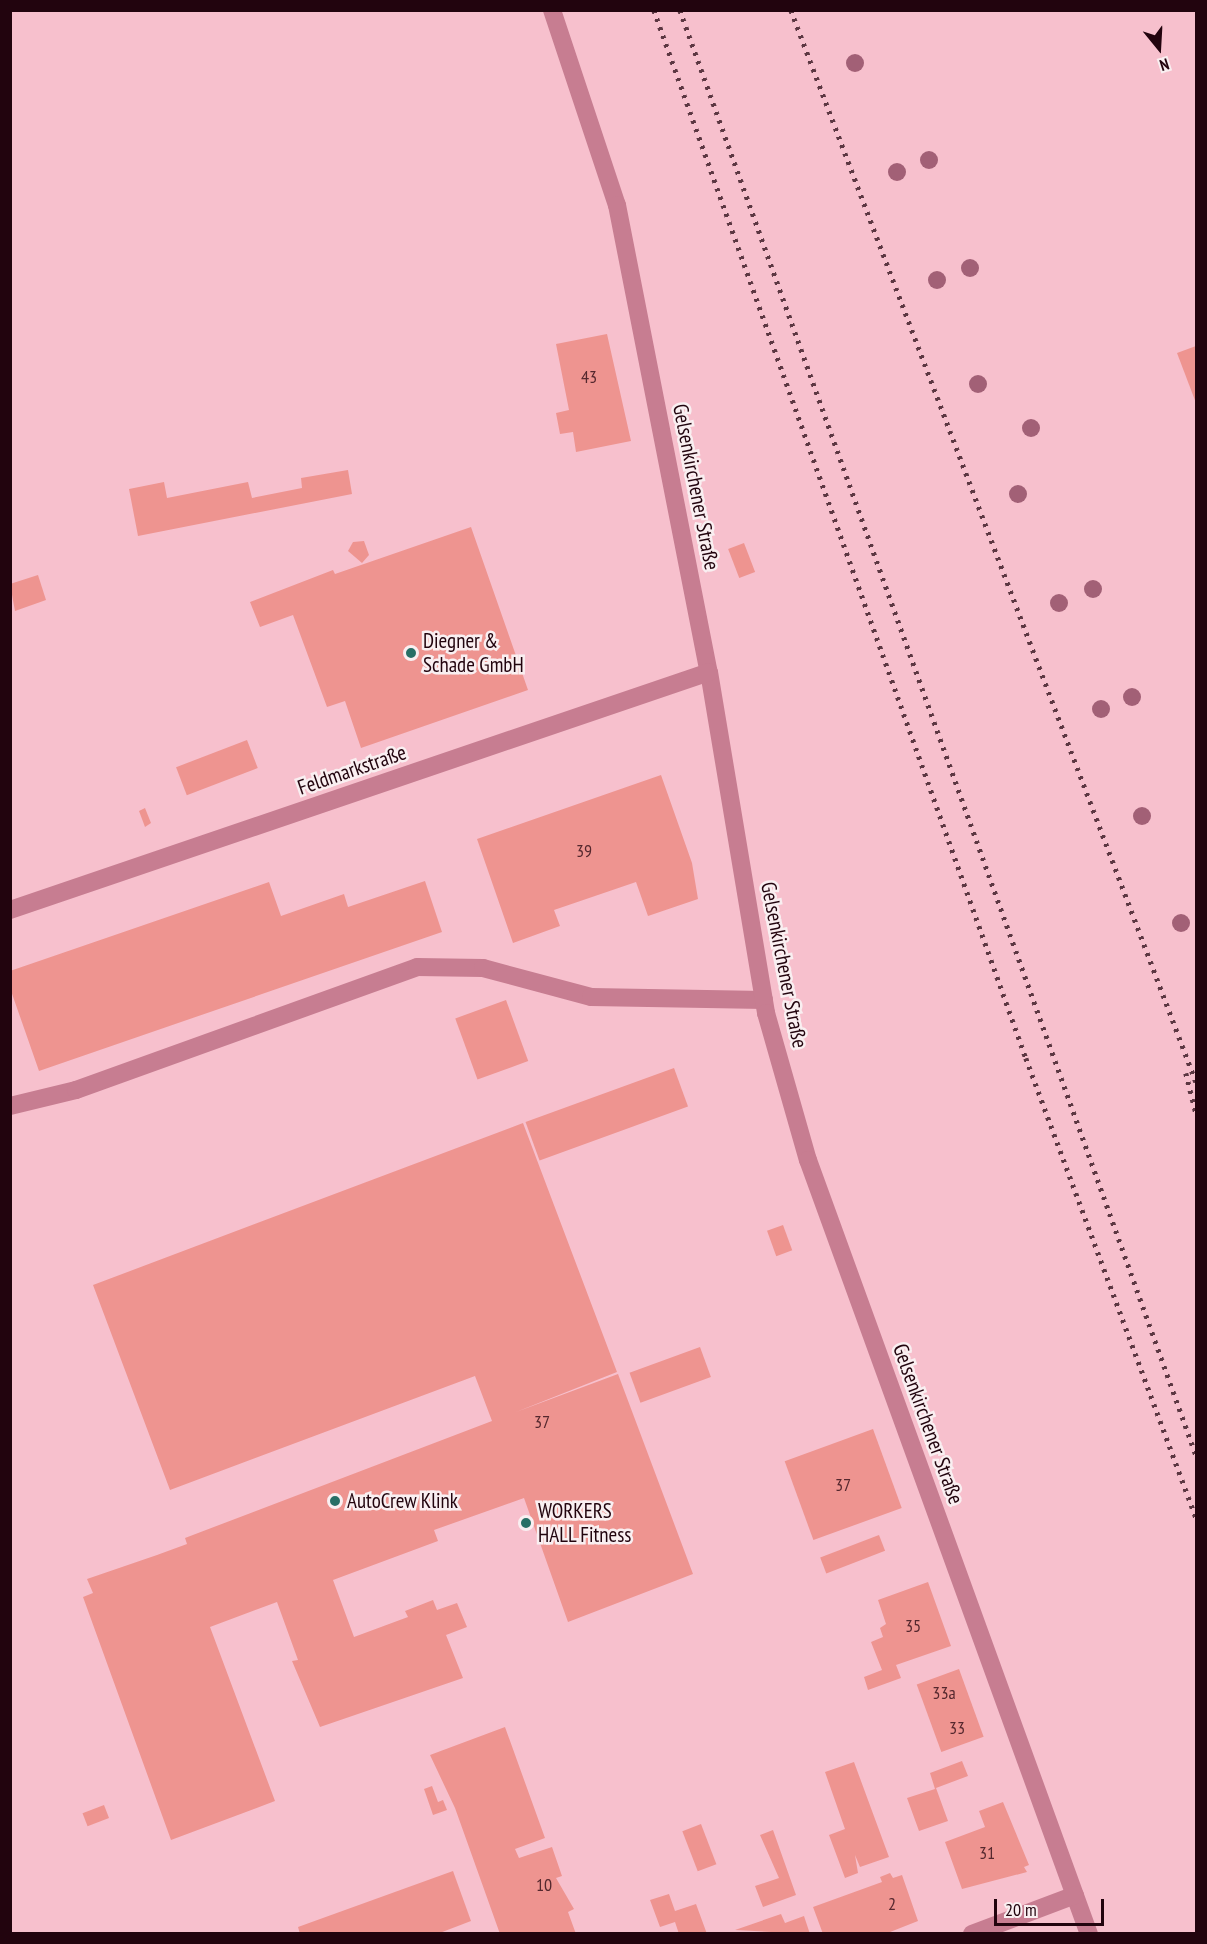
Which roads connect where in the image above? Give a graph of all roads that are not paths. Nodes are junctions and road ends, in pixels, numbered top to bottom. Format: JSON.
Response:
{"nodes":[{"id":1,"x":552,"y":10,"type":"edge"},
{"id":2,"x":709,"y":672,"type":"junction"},
{"id":3,"x":10,"y":910,"type":"edge"},
{"id":4,"x":764,"y":1000,"type":"junction"},
{"id":5,"x":10,"y":1106,"type":"edge"},
{"id":6,"x":1075,"y":1895,"type":"junction"},
{"id":7,"x":972,"y":1934,"type":"edge"},
{"id":8,"x":1089,"y":1934,"type":"edge"}],
"edges":[{"from":1,"to":2,"type":"street","name":"Gelsenkirchener Straße"},
{"from":2,"to":3,"type":"street","name":"Feldmarkstraße"},
{"from":2,"to":4,"type":"street","name":"Gelsenkirchener Straße"},
{"from":4,"to":5,"type":"street"},
{"from":4,"to":6,"type":"street","name":"Gelsenkirchener Straße"},
{"from":6,"to":7,"type":"street"},
{"from":6,"to":8,"type":"street","name":"Gelsenkirchener Straße"}]}
